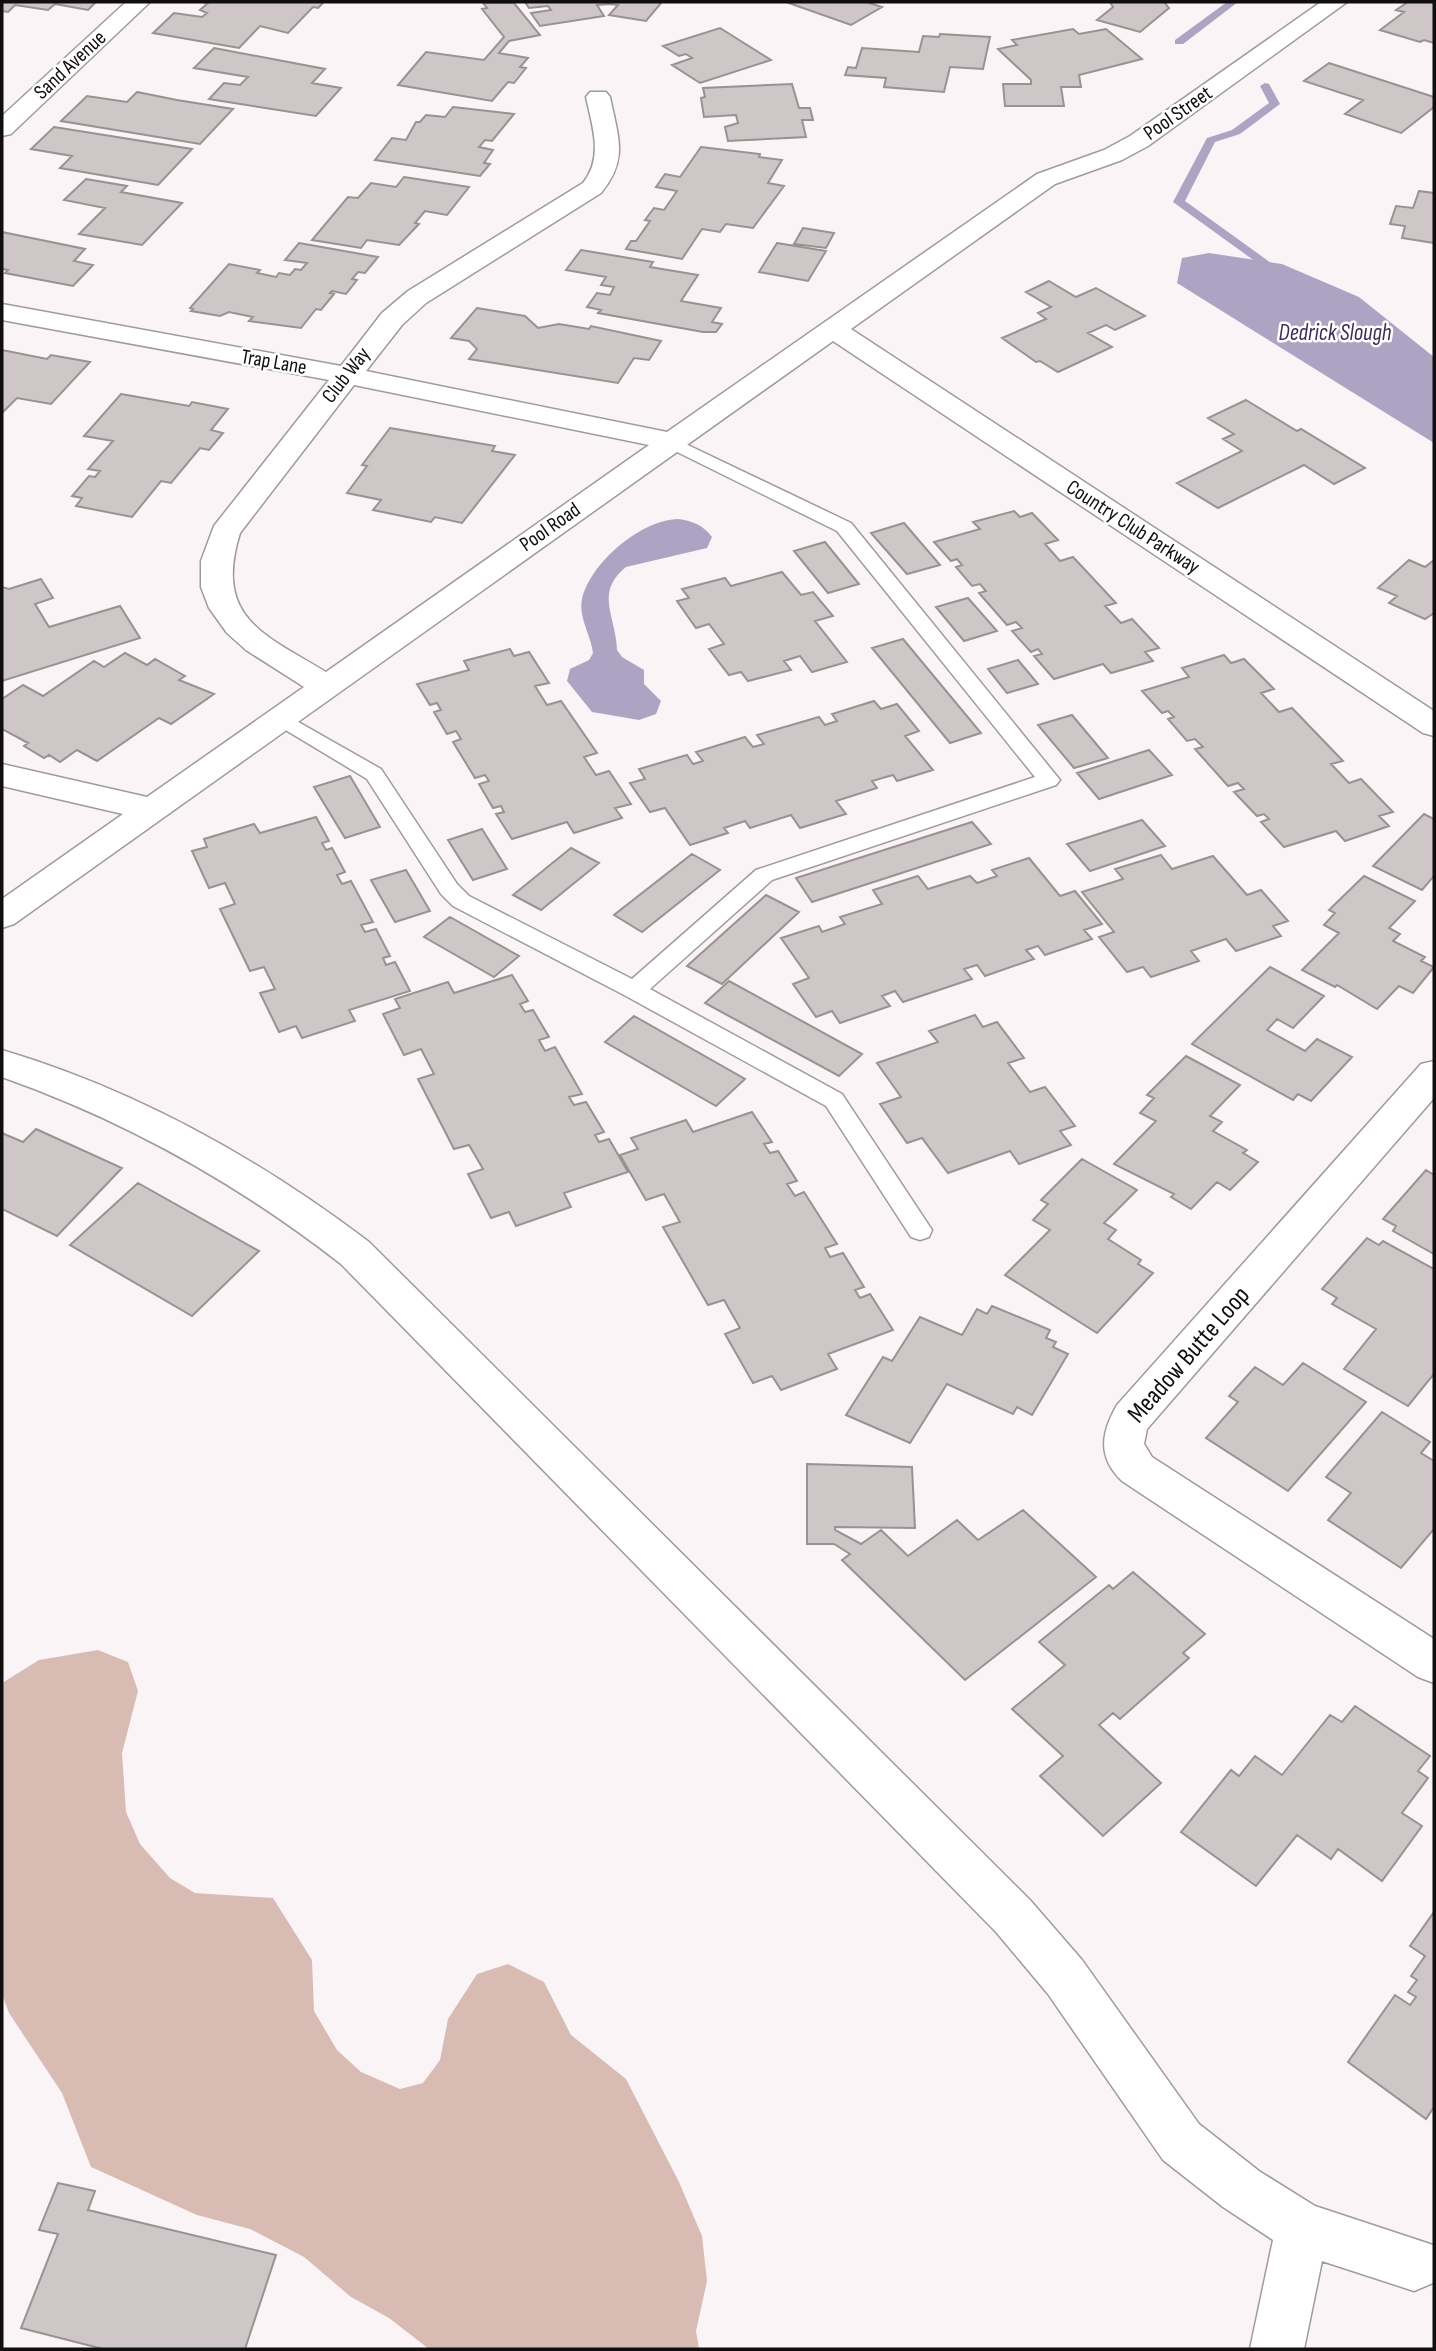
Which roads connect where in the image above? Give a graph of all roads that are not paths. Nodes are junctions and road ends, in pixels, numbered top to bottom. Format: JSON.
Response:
{"nodes":[{"id":1,"x":139,"y":2,"type":"edge"},
{"id":2,"x":1336,"y":2,"type":"edge"},
{"id":3,"x":598,"y":97,"type":"dead end"},
{"id":4,"x":2,"y":129,"type":"edge"},
{"id":5,"x":1008,"y":205,"type":"joint"},
{"id":6,"x":2,"y":312,"type":"edge"},
{"id":7,"x":831,"y":328,"type":"junction"},
{"id":8,"x":345,"y":375,"type":"junction"},
{"id":9,"x":670,"y":441,"type":"junction"},
{"id":10,"x":326,"y":686,"type":"junction"},
{"id":11,"x":279,"y":720,"type":"junction"},
{"id":12,"x":1434,"y":726,"type":"edge"},
{"id":13,"x":2,"y":775,"type":"edge"},
{"id":14,"x":154,"y":810,"type":"junction"},
{"id":15,"x":2,"y":916,"type":"edge"},
{"id":16,"x":634,"y":990,"type":"junction"},
{"id":17,"x":2,"y":1063,"type":"edge"},
{"id":18,"x":1434,"y":1074,"type":"edge"},
{"id":19,"x":920,"y":1230,"type":"dead end"},
{"id":20,"x":1434,"y":1663,"type":"edge"},
{"id":21,"x":1302,"y":2228,"type":"junction"},
{"id":22,"x":1414,"y":2264,"type":"dead end"},
{"id":23,"x":1277,"y":2349,"type":"edge"}],
"edges":[{"from":1,"to":4,"type":"street","name":"Sand Avenue"},
{"from":2,"to":5,"type":"street","name":"Pool Street"},
{"from":3,"to":8,"type":"street","name":"Club Way"},
{"from":5,"to":7,"type":"street","name":"Pool Road"},
{"from":6,"to":8,"type":"street","name":"Trap Lane"},
{"from":7,"to":9,"type":"street","name":"Pool Road"},
{"from":7,"to":12,"type":"street","name":"Country Club Parkway"},
{"from":8,"to":9,"type":"street","name":"Trap Lane"},
{"from":8,"to":10,"type":"street","name":"Club Way"},
{"from":9,"to":10,"type":"street","name":"Pool Road"},
{"from":9,"to":16,"type":"lane"},
{"from":10,"to":11,"type":"street","name":"Pool Road"},
{"from":11,"to":14,"type":"street","name":"Pool Road"},
{"from":11,"to":16,"type":"lane"},
{"from":13,"to":14,"type":"street"},
{"from":14,"to":15,"type":"street","name":"Pool Road"},
{"from":16,"to":19,"type":"lane"},
{"from":17,"to":21,"type":"street"},
{"from":18,"to":20,"type":"street","name":"Meadow Butte Loop"},
{"from":21,"to":22,"type":"street"},
{"from":21,"to":23,"type":"street"}]}
